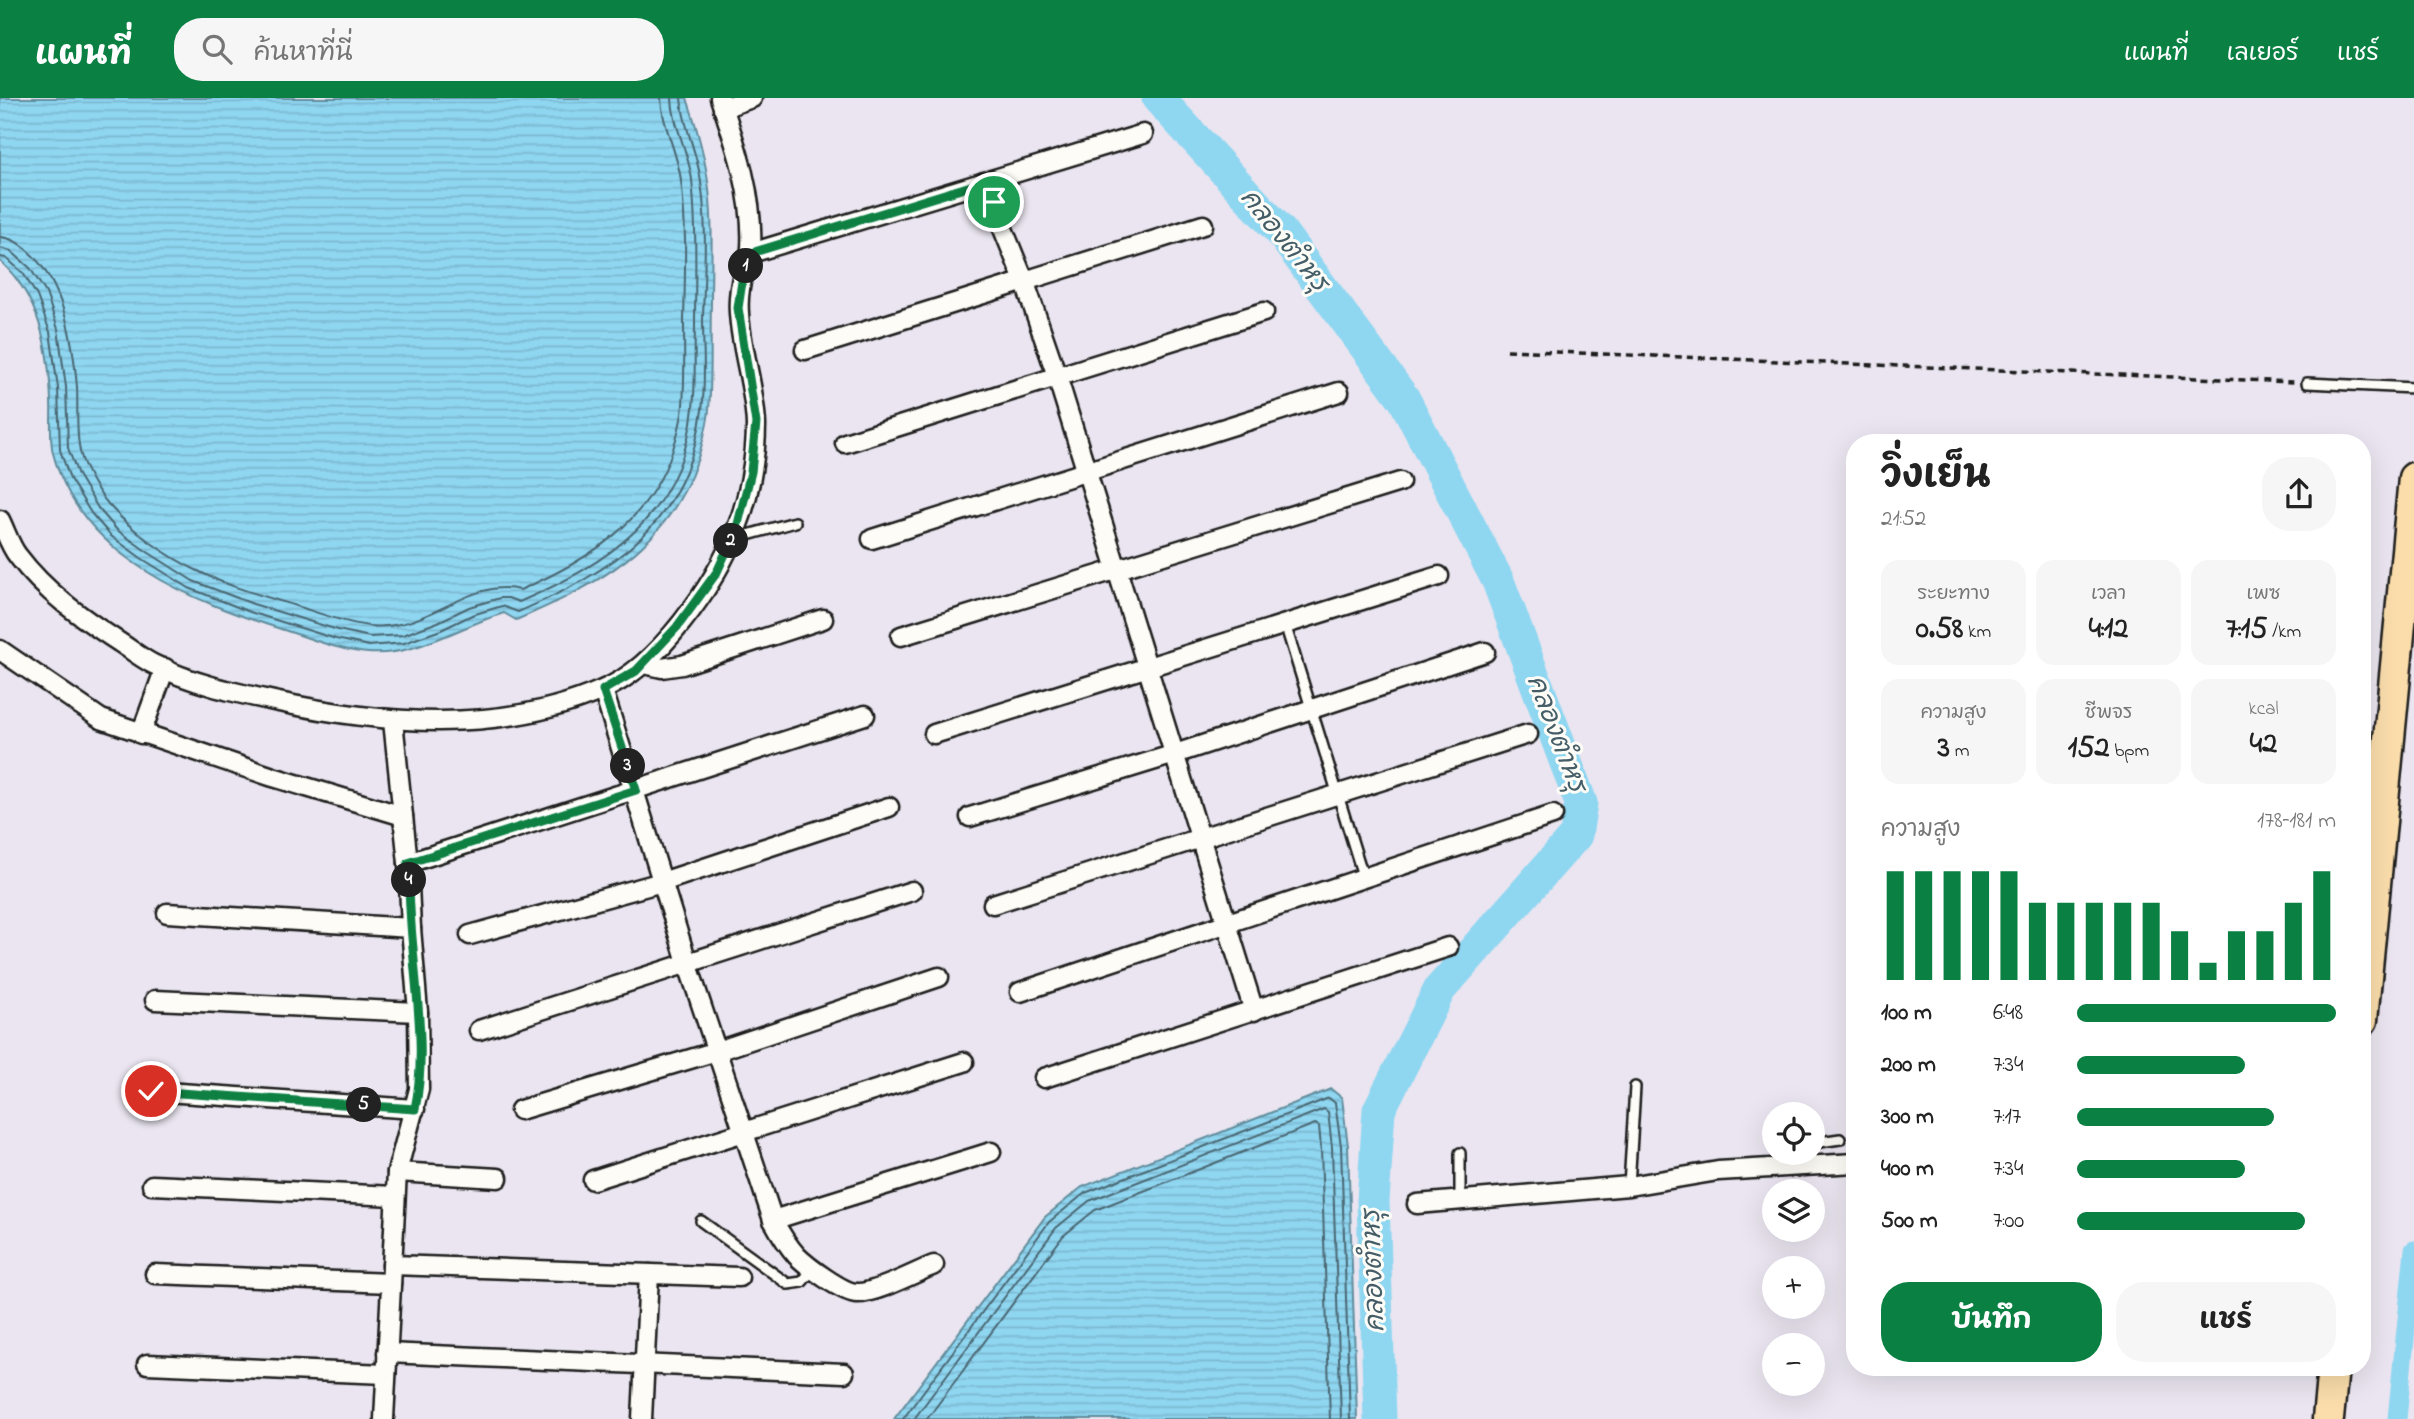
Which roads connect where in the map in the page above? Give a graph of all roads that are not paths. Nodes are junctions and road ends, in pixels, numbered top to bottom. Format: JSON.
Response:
{"nodes":[{"id":1,"x":752,"y":98,"type":"edge"},
{"id":2,"x":722,"y":103,"type":"edge"},
{"id":3,"x":1143,"y":134,"type":"dead end"},
{"id":4,"x":984,"y":182,"type":"junction"},
{"id":5,"x":1203,"y":225,"type":"dead end"},
{"id":6,"x":751,"y":253,"type":"junction"},
{"id":7,"x":1025,"y":283,"type":"junction"},
{"id":8,"x":1264,"y":312,"type":"dead end"},
{"id":9,"x":805,"y":350,"type":"dead end"},
{"id":10,"x":1057,"y":376,"type":"junction"},
{"id":11,"x":2307,"y":383,"type":"road end"},
{"id":12,"x":2414,"y":388,"type":"edge"},
{"id":13,"x":1339,"y":392,"type":"dead end"},
{"id":14,"x":845,"y":443,"type":"dead end"},
{"id":15,"x":1086,"y":470,"type":"junction"},
{"id":16,"x":2414,"y":478,"type":"edge"},
{"id":17,"x":1400,"y":482,"type":"dead end"},
{"id":18,"x":0,"y":520,"type":"edge"},
{"id":19,"x":795,"y":522,"type":"dead end"},
{"id":20,"x":872,"y":539,"type":"dead end"},
{"id":21,"x":732,"y":540,"type":"junction"},
{"id":22,"x":1117,"y":569,"type":"junction"},
{"id":23,"x":1439,"y":576,"type":"dead end"},
{"id":24,"x":823,"y":619,"type":"dead end"},
{"id":25,"x":1285,"y":624,"type":"junction"},
{"id":26,"x":901,"y":636,"type":"dead end"},
{"id":27,"x":0,"y":650,"type":"edge"},
{"id":28,"x":1485,"y":652,"type":"dead end"},
{"id":29,"x":644,"y":664,"type":"junction"},
{"id":30,"x":1147,"y":666,"type":"junction"},
{"id":31,"x":165,"y":668,"type":"junction"},
{"id":32,"x":603,"y":690,"type":"junction"},
{"id":33,"x":1312,"y":709,"type":"junction"},
{"id":34,"x":865,"y":715,"type":"dead end"},
{"id":35,"x":393,"y":721,"type":"junction"},
{"id":36,"x":142,"y":734,"type":"junction"},
{"id":37,"x":934,"y":734,"type":"dead end"},
{"id":38,"x":1528,"y":734,"type":"dead end"},
{"id":39,"x":1175,"y":754,"type":"junction"},
{"id":40,"x":636,"y":790,"type":"junction"},
{"id":41,"x":1339,"y":795,"type":"junction"},
{"id":42,"x":889,"y":807,"type":"dead end"},
{"id":43,"x":1553,"y":815,"type":"dead end"},
{"id":44,"x":403,"y":816,"type":"junction"},
{"id":45,"x":970,"y":817,"type":"dead end"},
{"id":46,"x":1201,"y":839,"type":"junction"},
{"id":47,"x":408,"y":863,"type":"junction"},
{"id":48,"x":1364,"y":879,"type":"junction"},
{"id":49,"x":662,"y":882,"type":"junction"},
{"id":50,"x":912,"y":891,"type":"dead end"},
{"id":51,"x":993,"y":904,"type":"dead end"},
{"id":52,"x":167,"y":913,"type":"dead end"},
{"id":53,"x":1228,"y":924,"type":"junction"},
{"id":54,"x":2371,"y":926,"type":"edge"},
{"id":55,"x":411,"y":928,"type":"junction"},
{"id":56,"x":470,"y":934,"type":"dead end"},
{"id":57,"x":1448,"y":947,"type":"dead end"},
{"id":58,"x":687,"y":962,"type":"junction"},
{"id":59,"x":939,"y":977,"type":"dead end"},
{"id":60,"x":1020,"y":992,"type":"dead end"},
{"id":61,"x":155,"y":1000,"type":"dead end"},
{"id":62,"x":1254,"y":1011,"type":"junction"},
{"id":63,"x":418,"y":1012,"type":"junction"},
{"id":64,"x":480,"y":1030,"type":"dead end"},
{"id":65,"x":717,"y":1051,"type":"junction"},
{"id":66,"x":964,"y":1062,"type":"dead end"},
{"id":67,"x":1044,"y":1077,"type":"dead end"},
{"id":68,"x":1634,"y":1087,"type":"dead end"},
{"id":69,"x":151,"y":1091,"type":"dead end"},
{"id":70,"x":415,"y":1109,"type":"junction"},
{"id":71,"x":520,"y":1110,"type":"dead end"},
{"id":72,"x":745,"y":1133,"type":"junction"},
{"id":73,"x":1840,"y":1139,"type":"dead end"},
{"id":74,"x":1825,"y":1141,"type":"edge"},
{"id":75,"x":991,"y":1152,"type":"dead end"},
{"id":76,"x":1460,"y":1153,"type":"dead end"},
{"id":77,"x":1825,"y":1161,"type":"edge"},
{"id":78,"x":1846,"y":1163,"type":"edge"},
{"id":79,"x":1762,"y":1165,"type":"edge"},
{"id":80,"x":397,"y":1172,"type":"junction"},
{"id":81,"x":498,"y":1178,"type":"dead end"},
{"id":82,"x":593,"y":1180,"type":"dead end"},
{"id":83,"x":152,"y":1185,"type":"dead end"},
{"id":84,"x":1629,"y":1186,"type":"junction"},
{"id":85,"x":395,"y":1196,"type":"junction"},
{"id":86,"x":1460,"y":1200,"type":"junction"},
{"id":87,"x":1417,"y":1204,"type":"dead end"},
{"id":88,"x":773,"y":1220,"type":"junction"},
{"id":89,"x":701,"y":1221,"type":"dead end"},
{"id":90,"x":934,"y":1265,"type":"dead end"},
{"id":91,"x":814,"y":1268,"type":"junction"},
{"id":92,"x":155,"y":1274,"type":"dead end"},
{"id":93,"x":391,"y":1274,"type":"junction"},
{"id":94,"x":649,"y":1274,"type":"junction"},
{"id":95,"x":739,"y":1277,"type":"dead end"},
{"id":96,"x":387,"y":1353,"type":"junction"},
{"id":97,"x":147,"y":1364,"type":"dead end"},
{"id":98,"x":645,"y":1364,"type":"junction"},
{"id":99,"x":844,"y":1373,"type":"dead end"},
{"id":100,"x":386,"y":1374,"type":"junction"},
{"id":101,"x":2332,"y":1376,"type":"edge"},
{"id":102,"x":384,"y":1419,"type":"edge"},
{"id":103,"x":642,"y":1419,"type":"edge"},
{"id":104,"x":2328,"y":1419,"type":"edge"}],
"edges":[{"from":1,"to":2,"type":"street"},
{"from":2,"to":6,"type":"street"},
{"from":3,"to":4,"type":"street"},
{"from":4,"to":6,"type":"street"},
{"from":4,"to":7,"type":"street"},
{"from":5,"to":7,"type":"street"},
{"from":6,"to":21,"type":"street"},
{"from":7,"to":9,"type":"street"},
{"from":7,"to":10,"type":"street"},
{"from":8,"to":10,"type":"street"},
{"from":10,"to":14,"type":"street"},
{"from":10,"to":15,"type":"street"},
{"from":11,"to":12,"type":"lane"},
{"from":13,"to":15,"type":"street"},
{"from":15,"to":20,"type":"street"},
{"from":15,"to":22,"type":"street"},
{"from":16,"to":54,"type":"main road"},
{"from":17,"to":22,"type":"street"},
{"from":18,"to":31,"type":"street"},
{"from":19,"to":21,"type":"lane"},
{"from":21,"to":29,"type":"street"},
{"from":22,"to":26,"type":"street"},
{"from":22,"to":30,"type":"street"},
{"from":23,"to":25,"type":"street"},
{"from":24,"to":29,"type":"street"},
{"from":25,"to":30,"type":"street"},
{"from":25,"to":33,"type":"lane"},
{"from":27,"to":36,"type":"street"},
{"from":28,"to":33,"type":"street"},
{"from":29,"to":32,"type":"street"},
{"from":30,"to":37,"type":"street"},
{"from":30,"to":39,"type":"street"},
{"from":31,"to":35,"type":"street"},
{"from":31,"to":36,"type":"street"},
{"from":32,"to":35,"type":"street"},
{"from":32,"to":40,"type":"street"},
{"from":33,"to":39,"type":"street"},
{"from":33,"to":41,"type":"lane"},
{"from":34,"to":40,"type":"street"},
{"from":35,"to":44,"type":"street"},
{"from":36,"to":44,"type":"street"},
{"from":38,"to":41,"type":"street"},
{"from":39,"to":45,"type":"street"},
{"from":39,"to":46,"type":"street"},
{"from":40,"to":47,"type":"street"},
{"from":40,"to":49,"type":"street"},
{"from":41,"to":46,"type":"street"},
{"from":41,"to":48,"type":"lane"},
{"from":42,"to":49,"type":"street"},
{"from":43,"to":48,"type":"street"},
{"from":44,"to":47,"type":"street"},
{"from":46,"to":51,"type":"street"},
{"from":46,"to":53,"type":"street"},
{"from":47,"to":55,"type":"street"},
{"from":48,"to":53,"type":"street"},
{"from":49,"to":56,"type":"street"},
{"from":49,"to":58,"type":"street"},
{"from":50,"to":58,"type":"street"},
{"from":52,"to":55,"type":"street"},
{"from":53,"to":60,"type":"street"},
{"from":53,"to":62,"type":"street"},
{"from":55,"to":63,"type":"street"},
{"from":57,"to":62,"type":"street"},
{"from":58,"to":64,"type":"street"},
{"from":58,"to":65,"type":"street"},
{"from":59,"to":65,"type":"street"},
{"from":61,"to":63,"type":"street"},
{"from":62,"to":67,"type":"street"},
{"from":63,"to":70,"type":"street"},
{"from":65,"to":71,"type":"street"},
{"from":65,"to":72,"type":"street"},
{"from":66,"to":72,"type":"street"},
{"from":68,"to":84,"type":"lane"},
{"from":69,"to":70,"type":"street"},
{"from":70,"to":80,"type":"street"},
{"from":72,"to":82,"type":"street"},
{"from":72,"to":88,"type":"street"},
{"from":73,"to":74,"type":"lane"},
{"from":75,"to":88,"type":"street"},
{"from":76,"to":86,"type":"lane"},
{"from":77,"to":78,"type":"street"},
{"from":79,"to":84,"type":"street"},
{"from":80,"to":81,"type":"street"},
{"from":80,"to":85,"type":"street"},
{"from":83,"to":85,"type":"street"},
{"from":84,"to":86,"type":"street"},
{"from":85,"to":93,"type":"street"},
{"from":86,"to":87,"type":"street"},
{"from":88,"to":91,"type":"street"},
{"from":89,"to":91,"type":"lane"},
{"from":90,"to":91,"type":"street"},
{"from":92,"to":93,"type":"street"},
{"from":93,"to":94,"type":"street"},
{"from":93,"to":96,"type":"street"},
{"from":94,"to":95,"type":"street"},
{"from":94,"to":98,"type":"street"},
{"from":96,"to":98,"type":"street"},
{"from":96,"to":100,"type":"street"},
{"from":97,"to":100,"type":"street"},
{"from":98,"to":99,"type":"street"},
{"from":98,"to":103,"type":"street"},
{"from":100,"to":102,"type":"street"},
{"from":101,"to":104,"type":"main road"}]}
